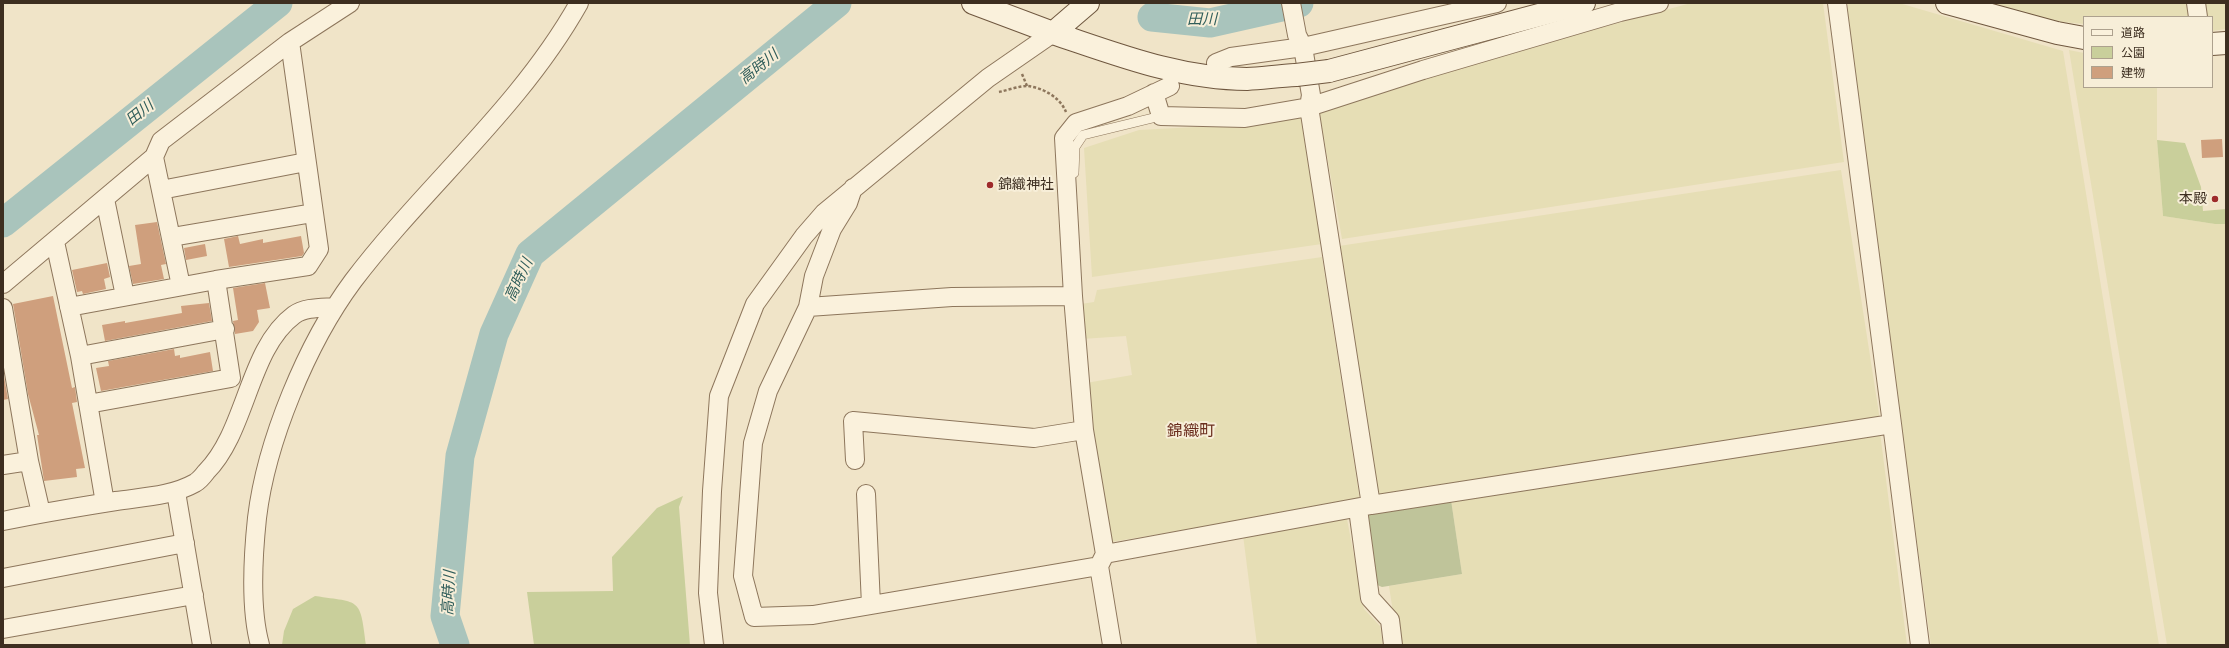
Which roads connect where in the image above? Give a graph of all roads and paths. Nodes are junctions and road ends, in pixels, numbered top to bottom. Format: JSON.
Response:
{"nodes":[{"id":1,"x":350,"y":3,"type":"edge"},
{"id":2,"x":580,"y":3,"type":"edge"},
{"id":3,"x":973,"y":3,"type":"edge"},
{"id":4,"x":1088,"y":3,"type":"edge"},
{"id":5,"x":1291,"y":3,"type":"edge"},
{"id":6,"x":1497,"y":3,"type":"edge"},
{"id":7,"x":1584,"y":3,"type":"edge"},
{"id":8,"x":1659,"y":3,"type":"edge"},
{"id":9,"x":1837,"y":3,"type":"edge"},
{"id":10,"x":1947,"y":3,"type":"edge"},
{"id":11,"x":2196,"y":3,"type":"edge"},
{"id":12,"x":1564,"y":13,"type":"edge"},
{"id":13,"x":2198,"y":16,"type":"edge"},
{"id":14,"x":1044,"y":29,"type":"junction"},
{"id":15,"x":2083,"y":38,"type":"edge"},
{"id":16,"x":1300,"y":41,"type":"junction"},
{"id":17,"x":290,"y":42,"type":"junction"},
{"id":18,"x":2226,"y":43,"type":"edge"},
{"id":19,"x":2213,"y":44,"type":"edge"},
{"id":20,"x":1216,"y":63,"type":"dead end"},
{"id":21,"x":992,"y":93,"type":"dead end"},
{"id":22,"x":1309,"y":107,"type":"junction"},
{"id":23,"x":1161,"y":116,"type":"junction"},
{"id":24,"x":1072,"y":128,"type":"junction"},
{"id":25,"x":154,"y":157,"type":"junction"},
{"id":26,"x":306,"y":162,"type":"junction"},
{"id":27,"x":853,"y":188,"type":"junction"},
{"id":28,"x":161,"y":190,"type":"junction"},
{"id":29,"x":105,"y":199,"type":"junction"},
{"id":30,"x":1068,"y":204,"type":"junction"},
{"id":31,"x":314,"y":213,"type":"junction"},
{"id":32,"x":172,"y":237,"type":"junction"},
{"id":33,"x":55,"y":242,"type":"junction"},
{"id":34,"x":216,"y":280,"type":"junction"},
{"id":35,"x":3,"y":284,"type":"edge"},
{"id":36,"x":181,"y":286,"type":"junction"},
{"id":37,"x":125,"y":296,"type":"junction"},
{"id":38,"x":1073,"y":296,"type":"junction"},
{"id":39,"x":69,"y":306,"type":"junction"},
{"id":40,"x":3,"y":308,"type":"edge"},
{"id":41,"x":335,"y":308,"type":"junction"},
{"id":42,"x":808,"y":308,"type":"junction"},
{"id":43,"x":225,"y":328,"type":"junction"},
{"id":44,"x":80,"y":356,"type":"junction"},
{"id":45,"x":88,"y":404,"type":"junction"},
{"id":46,"x":1892,"y":424,"type":"junction"},
{"id":47,"x":1084,"y":430,"type":"junction"},
{"id":48,"x":855,"y":460,"type":"dead end"},
{"id":49,"x":30,"y":461,"type":"junction"},
{"id":50,"x":3,"y":465,"type":"edge"},
{"id":51,"x":176,"y":492,"type":"junction"},
{"id":52,"x":866,"y":494,"type":"dead end"},
{"id":53,"x":105,"y":502,"type":"junction"},
{"id":54,"x":1364,"y":507,"type":"junction"},
{"id":55,"x":41,"y":513,"type":"junction"},
{"id":56,"x":3,"y":521,"type":"edge"},
{"id":57,"x":185,"y":543,"type":"junction"},
{"id":58,"x":1102,"y":560,"type":"junction"},
{"id":59,"x":3,"y":578,"type":"edge"},
{"id":60,"x":194,"y":595,"type":"junction"},
{"id":61,"x":871,"y":605,"type":"junction"},
{"id":62,"x":3,"y":628,"type":"edge"},
{"id":63,"x":202,"y":645,"type":"edge"},
{"id":64,"x":260,"y":645,"type":"edge"},
{"id":65,"x":714,"y":645,"type":"edge"},
{"id":66,"x":1112,"y":645,"type":"edge"},
{"id":67,"x":1393,"y":645,"type":"edge"},
{"id":68,"x":1920,"y":645,"type":"edge"}],
"edges":[{"from":1,"to":17,"type":"street"},
{"from":2,"to":41,"type":"street"},
{"from":3,"to":14,"type":"street"},
{"from":4,"to":14,"type":"street"},
{"from":5,"to":16,"type":"street"},
{"from":6,"to":16,"type":"street"},
{"from":7,"to":12,"type":"street"},
{"from":8,"to":12,"type":"street"},
{"from":9,"to":46,"type":"street"},
{"from":10,"to":15,"type":"street"},
{"from":11,"to":13,"type":"street"},
{"from":12,"to":14,"type":"street","bridge":true},
{"from":12,"to":22,"type":"street"},
{"from":14,"to":27,"type":"street"},
{"from":16,"to":20,"type":"street"},
{"from":16,"to":22,"type":"street"},
{"from":17,"to":25,"type":"street"},
{"from":17,"to":26,"type":"street"},
{"from":18,"to":19,"type":"street"},
{"from":21,"to":24,"type":"path"},
{"from":22,"to":23,"type":"street"},
{"from":22,"to":54,"type":"street"},
{"from":23,"to":24,"type":"street"},
{"from":23,"to":30,"type":"lane"},
{"from":24,"to":30,"type":"street"},
{"from":25,"to":28,"type":"street"},
{"from":25,"to":29,"type":"street"},
{"from":26,"to":28,"type":"street"},
{"from":26,"to":31,"type":"street"},
{"from":27,"to":42,"type":"street"},
{"from":27,"to":65,"type":"street"},
{"from":28,"to":32,"type":"street"},
{"from":29,"to":33,"type":"street"},
{"from":29,"to":37,"type":"street"},
{"from":30,"to":38,"type":"street"},
{"from":31,"to":32,"type":"street"},
{"from":31,"to":34,"type":"street"},
{"from":32,"to":36,"type":"street"},
{"from":33,"to":35,"type":"street"},
{"from":33,"to":39,"type":"street"},
{"from":34,"to":36,"type":"street"},
{"from":34,"to":43,"type":"street"},
{"from":36,"to":37,"type":"street"},
{"from":37,"to":39,"type":"street"},
{"from":38,"to":42,"type":"street"},
{"from":38,"to":47,"type":"street"},
{"from":39,"to":44,"type":"street"},
{"from":40,"to":49,"type":"street"},
{"from":41,"to":51,"type":"street"},
{"from":41,"to":64,"type":"street"},
{"from":42,"to":61,"type":"street"},
{"from":43,"to":44,"type":"street"},
{"from":43,"to":45,"type":"street"},
{"from":44,"to":45,"type":"street"},
{"from":45,"to":53,"type":"street"},
{"from":46,"to":54,"type":"street"},
{"from":46,"to":68,"type":"street"},
{"from":47,"to":48,"type":"street"},
{"from":47,"to":58,"type":"street"},
{"from":49,"to":50,"type":"street"},
{"from":49,"to":55,"type":"street"},
{"from":51,"to":53,"type":"street"},
{"from":51,"to":57,"type":"street"},
{"from":52,"to":61,"type":"street"},
{"from":53,"to":55,"type":"street"},
{"from":54,"to":58,"type":"street"},
{"from":54,"to":67,"type":"street"},
{"from":55,"to":56,"type":"street"},
{"from":57,"to":59,"type":"street"},
{"from":57,"to":60,"type":"street"},
{"from":58,"to":61,"type":"street"},
{"from":58,"to":66,"type":"street"},
{"from":60,"to":62,"type":"street"},
{"from":60,"to":63,"type":"street"}]}
